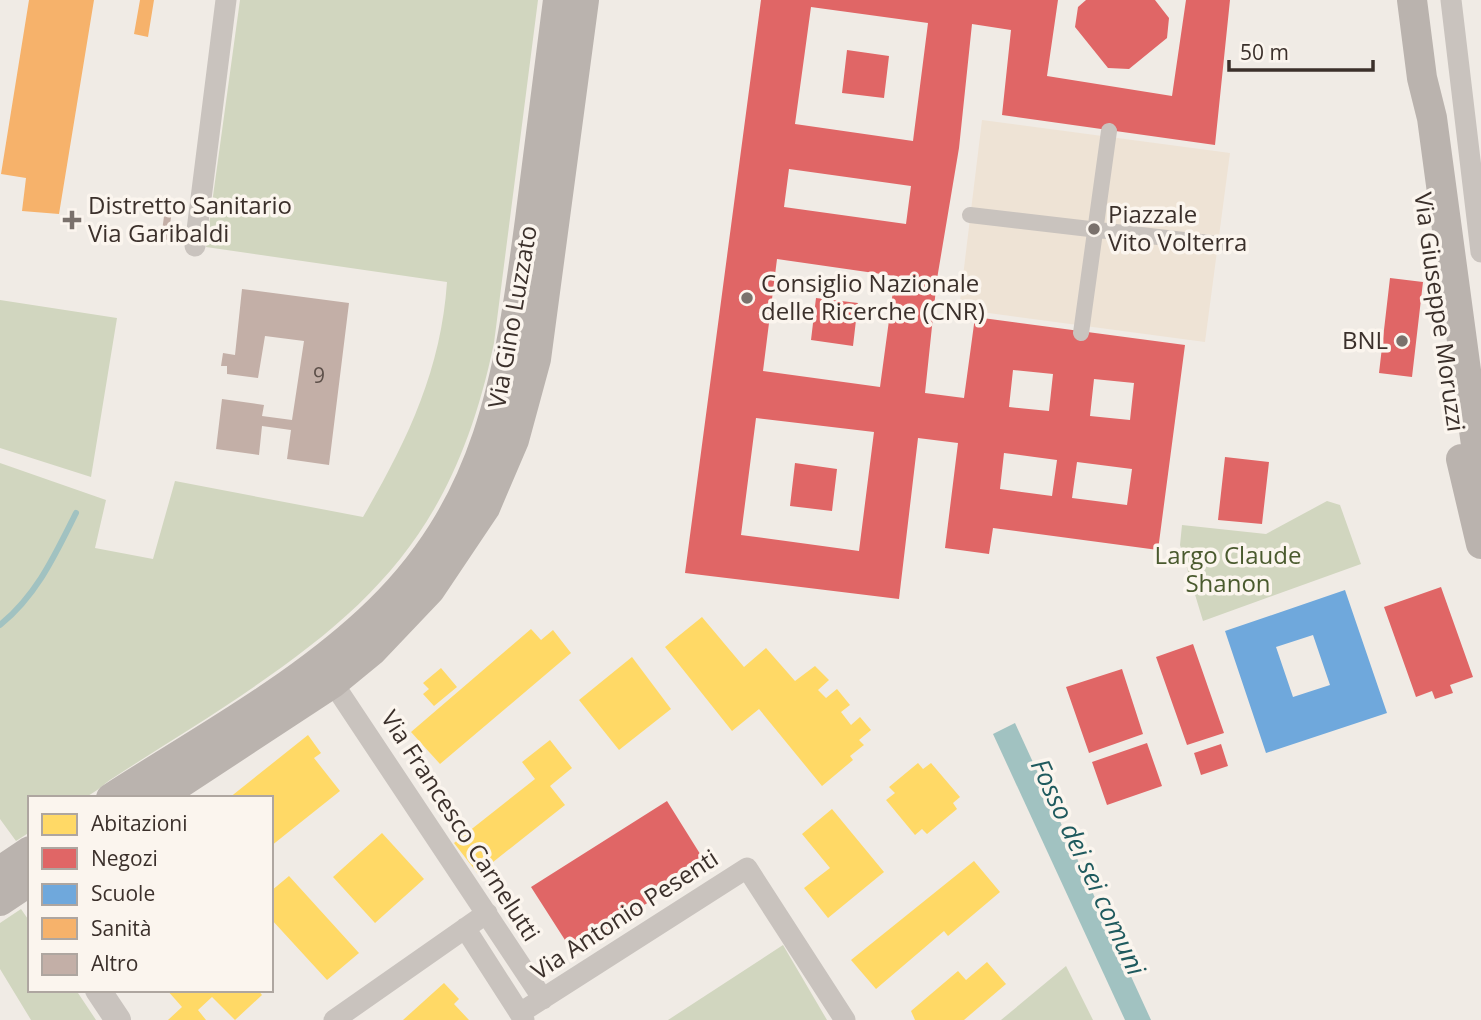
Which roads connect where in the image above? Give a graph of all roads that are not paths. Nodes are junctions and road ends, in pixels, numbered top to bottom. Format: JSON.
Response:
{"nodes":[{"id":1,"x":226,"y":0,"type":"edge"},
{"id":2,"x":558,"y":0,"type":"edge"},
{"id":3,"x":584,"y":0,"type":"edge"},
{"id":4,"x":1412,"y":0,"type":"edge"},
{"id":5,"x":1451,"y":0,"type":"edge"},
{"id":6,"x":1422,"y":78,"type":"junction"},
{"id":7,"x":1473,"y":115,"type":"edge"},
{"id":8,"x":1109,"y":131,"type":"dead end"},
{"id":9,"x":970,"y":215,"type":"dead end"},
{"id":10,"x":1095,"y":230,"type":"junction"},
{"id":11,"x":1218,"y":244,"type":"dead end"},
{"id":12,"x":195,"y":246,"type":"dead end"},
{"id":13,"x":1481,"y":251,"type":"edge"},
{"id":14,"x":1081,"y":333,"type":"dead end"},
{"id":15,"x":1481,"y":482,"type":"edge"},
{"id":16,"x":1481,"y":544,"type":"edge"},
{"id":17,"x":333,"y":683,"type":"junction"},
{"id":18,"x":114,"y":796,"type":"edge"},
{"id":19,"x":161,"y":796,"type":"edge"},
{"id":20,"x":18,"y":869,"type":"edge"},
{"id":21,"x":0,"y":901,"type":"edge"},
{"id":22,"x":487,"y":913,"type":"junction"},
{"id":23,"x":465,"y":928,"type":"junction"},
{"id":24,"x":99,"y":992,"type":"edge"},
{"id":25,"x":543,"y":999,"type":"junction"},
{"id":26,"x":522,"y":1016,"type":"edge"},
{"id":27,"x":118,"y":1020,"type":"edge"},
{"id":28,"x":334,"y":1020,"type":"edge"},
{"id":29,"x":845,"y":1020,"type":"edge"}],
"edges":[{"from":1,"to":12,"type":"street"},
{"from":2,"to":18,"type":"main road","name":"Via Gino Luzzato"},
{"from":3,"to":17,"type":"main road","name":"Via Gino Luzzato"},
{"from":4,"to":6,"type":"main road","name":"Via Giuseppe Moruzzi"},
{"from":5,"to":7,"type":"street"},
{"from":6,"to":15,"type":"main road","name":"Via Giuseppe Moruzzi"},
{"from":6,"to":16,"type":"main road","name":"Via Giuseppe Moruzzi"},
{"from":7,"to":13,"type":"street"},
{"from":8,"to":10,"type":"street"},
{"from":9,"to":10,"type":"street"},
{"from":10,"to":11,"type":"street"},
{"from":10,"to":14,"type":"street"},
{"from":17,"to":19,"type":"main road","name":"Via Gino Luzzato"},
{"from":17,"to":22,"type":"street","name":"Via Francesco Carnelutti"},
{"from":20,"to":21,"type":"main road"},
{"from":22,"to":23,"type":"street"},
{"from":22,"to":25,"type":"street","name":"Via Francesco Carnelutti"},
{"from":23,"to":26,"type":"street","name":"Via Francesco Carnelutti"},
{"from":23,"to":28,"type":"street"},
{"from":24,"to":27,"type":"street"},
{"from":25,"to":26,"type":"street","name":"Via Antonio Pesenti"},
{"from":25,"to":29,"type":"street","name":"Via Antonio Pesenti"}]}
